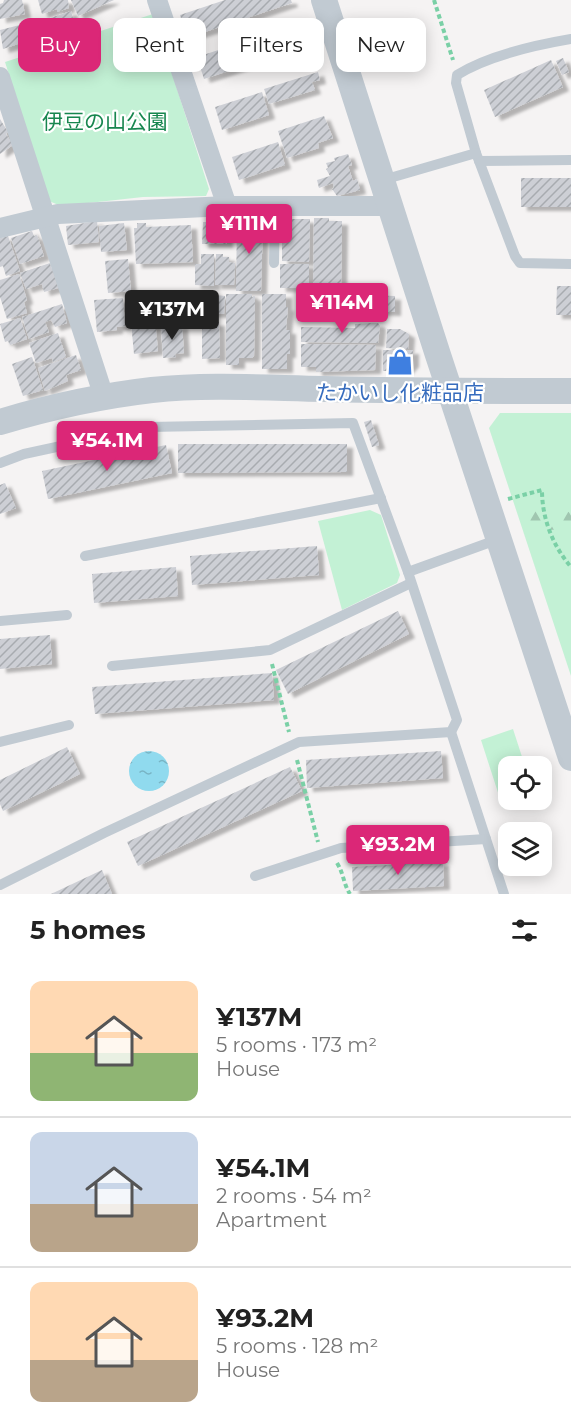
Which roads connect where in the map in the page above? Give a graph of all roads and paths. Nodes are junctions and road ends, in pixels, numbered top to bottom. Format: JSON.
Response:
{"nodes":[{"id":1,"x":157,"y":0,"type":"edge"},
{"id":2,"x":324,"y":0,"type":"edge"},
{"id":3,"x":434,"y":0,"type":"edge"},
{"id":4,"x":571,"y":39,"type":"edge"},
{"id":5,"x":457,"y":75,"type":"junction"},
{"id":6,"x":0,"y":77,"type":"edge"},
{"id":7,"x":477,"y":157,"type":"junction"},
{"id":8,"x":571,"y":160,"type":"edge"},
{"id":9,"x":382,"y":181,"type":"junction"},
{"id":10,"x":227,"y":206,"type":"junction"},
{"id":11,"x":275,"y":206,"type":"junction"},
{"id":12,"x":390,"y":206,"type":"junction"},
{"id":13,"x":46,"y":218,"type":"junction"},
{"id":14,"x":0,"y":228,"type":"edge"},
{"id":15,"x":274,"y":263,"type":"dead end"},
{"id":16,"x":571,"y":264,"type":"edge"},
{"id":17,"x":450,"y":391,"type":"junction"},
{"id":18,"x":571,"y":391,"type":"edge"},
{"id":19,"x":104,"y":397,"type":"junction"},
{"id":20,"x":0,"y":422,"type":"edge"},
{"id":21,"x":0,"y":463,"type":"edge"},
{"id":22,"x":381,"y":498,"type":"junction"},
{"id":23,"x":508,"y":499,"type":"dead end"},
{"id":24,"x":499,"y":539,"type":"junction"},
{"id":25,"x":85,"y":556,"type":"dead end"},
{"id":26,"x":571,"y":567,"type":"edge"},
{"id":27,"x":410,"y":577,"type":"junction"},
{"id":28,"x":67,"y":615,"type":"dead end"},
{"id":29,"x":0,"y":621,"type":"edge"},
{"id":30,"x":112,"y":666,"type":"dead end"},
{"id":31,"x":69,"y":725,"type":"dead end"},
{"id":32,"x":451,"y":732,"type":"junction"},
{"id":33,"x":0,"y":742,"type":"edge"},
{"id":34,"x":571,"y":758,"type":"edge"},
{"id":35,"x":486,"y":839,"type":"junction"},
{"id":36,"x":331,"y":852,"type":"junction"},
{"id":37,"x":255,"y":876,"type":"dead end"},
{"id":38,"x":0,"y":885,"type":"edge"},
{"id":39,"x":350,"y":894,"type":"edge"},
{"id":40,"x":504,"y":894,"type":"edge"}],
"edges":[{"from":1,"to":10,"type":"street"},
{"from":2,"to":9,"type":"street"},
{"from":3,"to":5,"type":"path"},
{"from":4,"to":5,"type":"lane"},
{"from":5,"to":7,"type":"lane"},
{"from":6,"to":13,"type":"street"},
{"from":7,"to":8,"type":"lane"},
{"from":7,"to":9,"type":"lane"},
{"from":7,"to":16,"type":"lane"},
{"from":9,"to":12,"type":"street"},
{"from":10,"to":11,"type":"street"},
{"from":10,"to":13,"type":"street"},
{"from":11,"to":12,"type":"street"},
{"from":11,"to":15,"type":"lane"},
{"from":12,"to":17,"type":"street"},
{"from":13,"to":14,"type":"street"},
{"from":13,"to":19,"type":"street"},
{"from":17,"to":18,"type":"street"},
{"from":17,"to":19,"type":"street"},
{"from":17,"to":24,"type":"street"},
{"from":19,"to":20,"type":"street"},
{"from":21,"to":22,"type":"lane"},
{"from":22,"to":25,"type":"lane"},
{"from":22,"to":27,"type":"lane"},
{"from":23,"to":26,"type":"path"},
{"from":24,"to":27,"type":"lane"},
{"from":24,"to":34,"type":"street"},
{"from":27,"to":30,"type":"lane"},
{"from":27,"to":32,"type":"lane"},
{"from":28,"to":29,"type":"lane"},
{"from":31,"to":33,"type":"lane"},
{"from":32,"to":35,"type":"lane"},
{"from":32,"to":38,"type":"lane"},
{"from":35,"to":36,"type":"lane"},
{"from":35,"to":40,"type":"lane"},
{"from":36,"to":37,"type":"lane"},
{"from":36,"to":39,"type":"path"}]}
